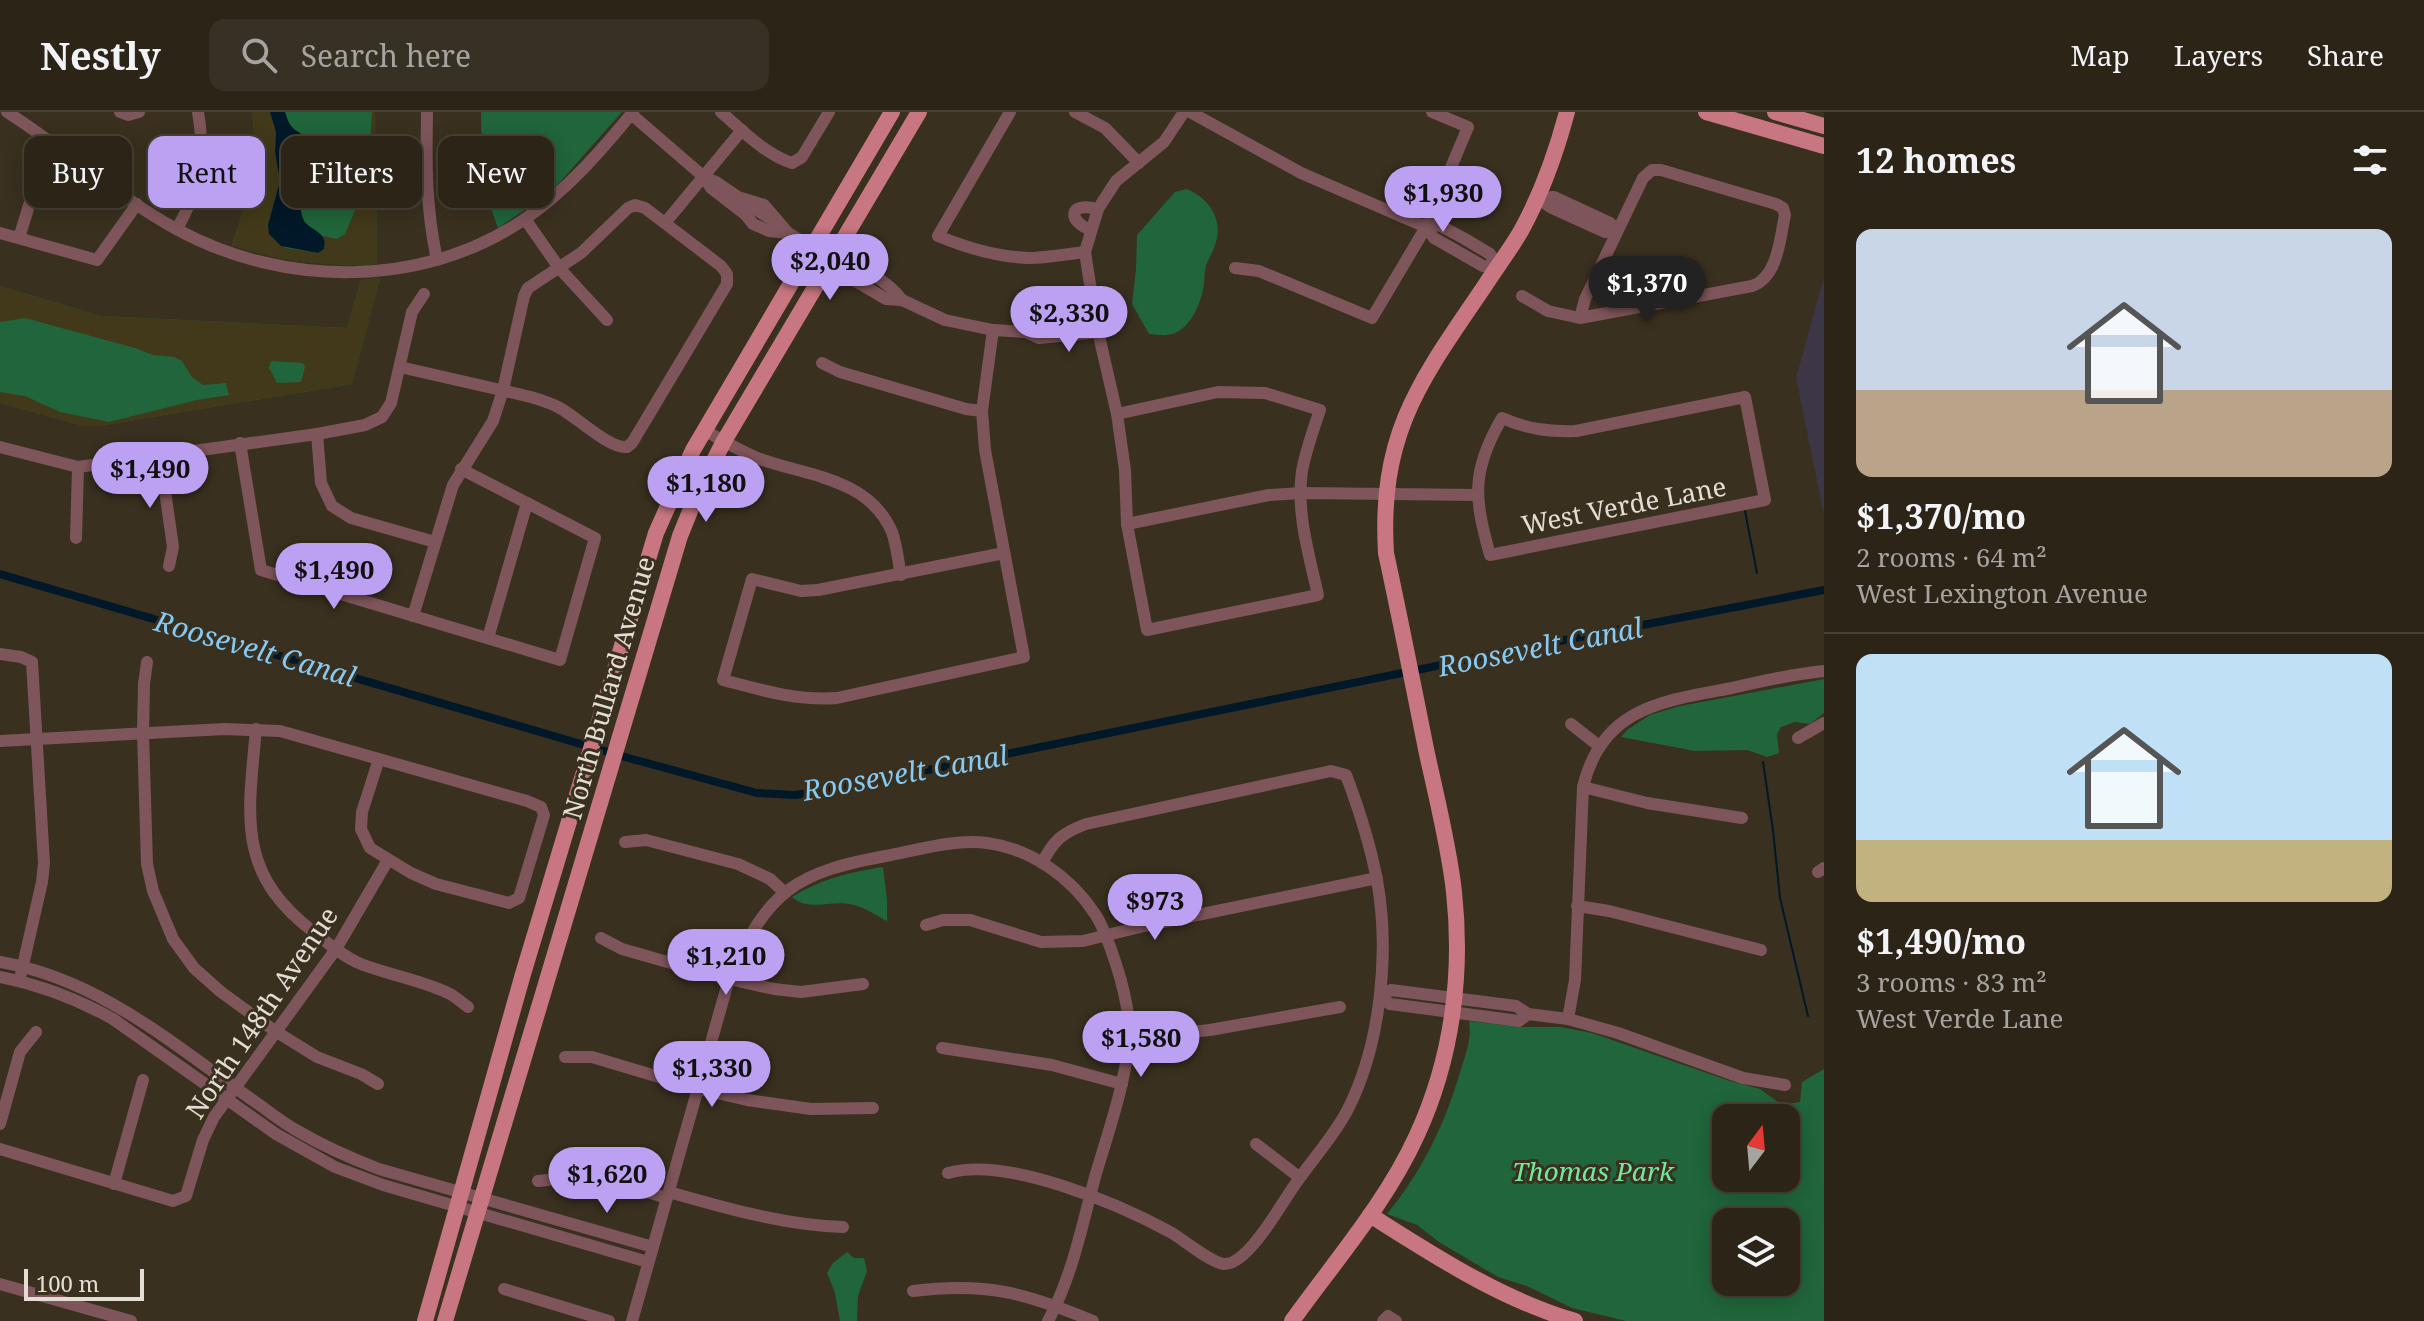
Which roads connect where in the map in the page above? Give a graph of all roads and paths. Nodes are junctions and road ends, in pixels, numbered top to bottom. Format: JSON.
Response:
{"nodes":[{"id":1,"x":7,"y":112,"type":"edge"},
{"id":2,"x":120,"y":112,"type":"edge"},
{"id":3,"x":139,"y":112,"type":"edge"},
{"id":4,"x":198,"y":112,"type":"edge"},
{"id":5,"x":427,"y":112,"type":"edge"},
{"id":6,"x":721,"y":112,"type":"edge"},
{"id":7,"x":829,"y":112,"type":"edge"},
{"id":8,"x":892,"y":112,"type":"edge"},
{"id":9,"x":919,"y":112,"type":"edge"},
{"id":10,"x":1010,"y":112,"type":"edge"},
{"id":11,"x":1075,"y":112,"type":"edge"},
{"id":12,"x":1187,"y":112,"type":"edge"},
{"id":13,"x":1432,"y":112,"type":"edge"},
{"id":14,"x":1567,"y":112,"type":"edge"},
{"id":15,"x":1706,"y":112,"type":"edge"},
{"id":16,"x":1775,"y":112,"type":"edge"},
{"id":17,"x":632,"y":113,"type":"edge"},
{"id":18,"x":1824,"y":126,"type":"edge"},
{"id":19,"x":742,"y":130,"type":"junction"},
{"id":20,"x":1824,"y":146,"type":"edge"},
{"id":21,"x":1139,"y":163,"type":"junction"},
{"id":22,"x":704,"y":177,"type":"junction"},
{"id":23,"x":1538,"y":198,"type":"junction"},
{"id":24,"x":137,"y":204,"type":"junction"},
{"id":25,"x":28,"y":208,"type":"edge"},
{"id":26,"x":1098,"y":209,"type":"junction"},
{"id":27,"x":525,"y":219,"type":"junction"},
{"id":28,"x":665,"y":223,"type":"junction"},
{"id":29,"x":1426,"y":227,"type":"junction"},
{"id":30,"x":177,"y":229,"type":"junction"},
{"id":31,"x":785,"y":229,"type":"junction"},
{"id":32,"x":1091,"y":230,"type":"junction"},
{"id":33,"x":1617,"y":230,"type":"junction"},
{"id":34,"x":0,"y":233,"type":"edge"},
{"id":35,"x":19,"y":238,"type":"junction"},
{"id":36,"x":812,"y":247,"type":"junction"},
{"id":37,"x":1085,"y":252,"type":"junction"},
{"id":38,"x":832,"y":259,"type":"junction"},
{"id":39,"x":437,"y":260,"type":"junction"},
{"id":40,"x":1498,"y":267,"type":"junction"},
{"id":41,"x":1235,"y":268,"type":"dead end"},
{"id":42,"x":560,"y":269,"type":"junction"},
{"id":43,"x":424,"y":294,"type":"dead end"},
{"id":44,"x":1522,"y":296,"type":"dead end"},
{"id":45,"x":1580,"y":318,"type":"junction"},
{"id":46,"x":607,"y":320,"type":"dead end"},
{"id":47,"x":1096,"y":323,"type":"junction"},
{"id":48,"x":993,"y":330,"type":"junction"},
{"id":49,"x":822,"y":363,"type":"dead end"},
{"id":50,"x":400,"y":367,"type":"junction"},
{"id":51,"x":503,"y":390,"type":"junction"},
{"id":52,"x":982,"y":411,"type":"junction"},
{"id":53,"x":1117,"y":414,"type":"junction"},
{"id":54,"x":704,"y":430,"type":"junction"},
{"id":55,"x":317,"y":434,"type":"junction"},
{"id":56,"x":724,"y":441,"type":"junction"},
{"id":57,"x":240,"y":443,"type":"junction"},
{"id":58,"x":0,"y":447,"type":"edge"},
{"id":59,"x":160,"y":456,"type":"junction"},
{"id":60,"x":78,"y":467,"type":"junction"},
{"id":61,"x":461,"y":469,"type":"junction"},
{"id":62,"x":1301,"y":493,"type":"junction"},
{"id":63,"x":1385,"y":494,"type":"junction"},
{"id":64,"x":1477,"y":495,"type":"junction"},
{"id":65,"x":527,"y":503,"type":"junction"},
{"id":66,"x":1127,"y":524,"type":"junction"},
{"id":67,"x":76,"y":538,"type":"dead end"},
{"id":68,"x":435,"y":542,"type":"junction"},
{"id":69,"x":1004,"y":553,"type":"junction"},
{"id":70,"x":169,"y":566,"type":"dead end"},
{"id":71,"x":901,"y":575,"type":"junction"},
{"id":72,"x":413,"y":616,"type":"junction"},
{"id":73,"x":488,"y":638,"type":"junction"},
{"id":74,"x":0,"y":654,"type":"edge"},
{"id":75,"x":147,"y":662,"type":"dead end"},
{"id":76,"x":1824,"y":671,"type":"edge"},
{"id":77,"x":1824,"y":723,"type":"edge"},
{"id":78,"x":1571,"y":724,"type":"dead end"},
{"id":79,"x":256,"y":729,"type":"junction"},
{"id":80,"x":143,"y":733,"type":"junction"},
{"id":81,"x":1798,"y":738,"type":"dead end"},
{"id":82,"x":38,"y":739,"type":"junction"},
{"id":83,"x":0,"y":741,"type":"edge"},
{"id":84,"x":1599,"y":746,"type":"junction"},
{"id":85,"x":379,"y":759,"type":"junction"},
{"id":86,"x":1583,"y":787,"type":"junction"},
{"id":87,"x":1742,"y":818,"type":"dead end"},
{"id":88,"x":625,"y":842,"type":"dead end"},
{"id":89,"x":388,"y":860,"type":"junction"},
{"id":90,"x":1042,"y":863,"type":"junction"},
{"id":91,"x":1377,"y":878,"type":"junction"},
{"id":92,"x":784,"y":892,"type":"junction"},
{"id":93,"x":1577,"y":906,"type":"junction"},
{"id":94,"x":926,"y":925,"type":"dead end"},
{"id":95,"x":1106,"y":935,"type":"junction"},
{"id":96,"x":601,"y":938,"type":"dead end"},
{"id":97,"x":336,"y":949,"type":"junction"},
{"id":98,"x":1761,"y":950,"type":"dead end"},
{"id":99,"x":0,"y":962,"type":"edge"},
{"id":100,"x":22,"y":967,"type":"junction"},
{"id":101,"x":0,"y":977,"type":"edge"},
{"id":102,"x":729,"y":979,"type":"junction"},
{"id":103,"x":19,"y":981,"type":"junction"},
{"id":104,"x":863,"y":984,"type":"dead end"},
{"id":105,"x":1380,"y":997,"type":"junction"},
{"id":106,"x":1454,"y":1005,"type":"junction"},
{"id":107,"x":468,"y":1007,"type":"dead end"},
{"id":108,"x":1340,"y":1007,"type":"dead end"},
{"id":109,"x":1568,"y":1019,"type":"junction"},
{"id":110,"x":275,"y":1031,"type":"junction"},
{"id":111,"x":36,"y":1032,"type":"dead end"},
{"id":112,"x":1129,"y":1038,"type":"junction"},
{"id":113,"x":942,"y":1048,"type":"dead end"},
{"id":114,"x":565,"y":1057,"type":"dead end"},
{"id":115,"x":143,"y":1080,"type":"dead end"},
{"id":116,"x":378,"y":1084,"type":"dead end"},
{"id":117,"x":1122,"y":1084,"type":"junction"},
{"id":118,"x":1785,"y":1085,"type":"dead end"},
{"id":119,"x":699,"y":1089,"type":"junction"},
{"id":120,"x":230,"y":1092,"type":"junction"},
{"id":121,"x":873,"y":1108,"type":"dead end"},
{"id":122,"x":0,"y":1124,"type":"edge"},
{"id":123,"x":1256,"y":1144,"type":"dead end"},
{"id":124,"x":0,"y":1149,"type":"edge"},
{"id":125,"x":948,"y":1173,"type":"dead end"},
{"id":126,"x":1299,"y":1177,"type":"junction"},
{"id":127,"x":538,"y":1181,"type":"dead end"},
{"id":128,"x":114,"y":1184,"type":"junction"},
{"id":129,"x":668,"y":1195,"type":"junction"},
{"id":130,"x":1090,"y":1195,"type":"junction"},
{"id":131,"x":459,"y":1200,"type":"junction"},
{"id":132,"x":478,"y":1206,"type":"junction"},
{"id":133,"x":1370,"y":1215,"type":"junction"},
{"id":134,"x":843,"y":1227,"type":"dead end"},
{"id":135,"x":653,"y":1247,"type":"junction"},
{"id":136,"x":648,"y":1262,"type":"junction"},
{"id":137,"x":0,"y":1284,"type":"edge"},
{"id":138,"x":504,"y":1289,"type":"dead end"},
{"id":139,"x":913,"y":1291,"type":"dead end"},
{"id":140,"x":1056,"y":1306,"type":"junction"},
{"id":141,"x":90,"y":1315,"type":"edge"},
{"id":142,"x":131,"y":1321,"type":"edge"},
{"id":143,"x":425,"y":1321,"type":"edge"},
{"id":144,"x":445,"y":1321,"type":"edge"},
{"id":145,"x":609,"y":1321,"type":"edge"},
{"id":146,"x":632,"y":1321,"type":"edge"},
{"id":147,"x":1048,"y":1321,"type":"edge"},
{"id":148,"x":1093,"y":1321,"type":"edge"},
{"id":149,"x":1292,"y":1321,"type":"edge"},
{"id":150,"x":1575,"y":1321,"type":"edge"}],
"edges":[{"from":1,"to":24,"type":"street"},
{"from":2,"to":3,"type":"street"},
{"from":4,"to":30,"type":"street"},
{"from":5,"to":39,"type":"street"},
{"from":6,"to":19,"type":"street"},
{"from":7,"to":19,"type":"street"},
{"from":8,"to":36,"type":"main road","name":"North Bullard Avenue"},
{"from":9,"to":38,"type":"main road","name":"North Bullard Avenue"},
{"from":10,"to":37,"type":"street"},
{"from":11,"to":21,"type":"street"},
{"from":12,"to":21,"type":"street"},
{"from":12,"to":29,"type":"street"},
{"from":13,"to":29,"type":"street"},
{"from":14,"to":23,"type":"main road"},
{"from":15,"to":20,"type":"main road"},
{"from":16,"to":18,"type":"main road"},
{"from":17,"to":22,"type":"street"},
{"from":17,"to":27,"type":"street"},
{"from":19,"to":22,"type":"street"},
{"from":21,"to":26,"type":"street"},
{"from":22,"to":28,"type":"street"},
{"from":22,"to":31,"type":"street"},
{"from":22,"to":31,"type":"street"},
{"from":23,"to":33,"type":"street"},
{"from":23,"to":40,"type":"main road"},
{"from":24,"to":30,"type":"street"},
{"from":24,"to":35,"type":"street"},
{"from":25,"to":35,"type":"street"},
{"from":26,"to":32,"type":"street"},
{"from":26,"to":32,"type":"street"},
{"from":27,"to":39,"type":"street"},
{"from":27,"to":42,"type":"street"},
{"from":28,"to":42,"type":"street"},
{"from":28,"to":51,"type":"street"},
{"from":29,"to":40,"type":"street"},
{"from":29,"to":41,"type":"street"},
{"from":30,"to":39,"type":"street"},
{"from":31,"to":36,"type":"street"},
{"from":32,"to":37,"type":"street"},
{"from":33,"to":45,"type":"street"},
{"from":33,"to":45,"type":"street"},
{"from":34,"to":35,"type":"street"},
{"from":36,"to":38,"type":"street"},
{"from":36,"to":54,"type":"main road","name":"North Bullard Avenue"},
{"from":37,"to":47,"type":"street"},
{"from":38,"to":48,"type":"street"},
{"from":38,"to":56,"type":"main road","name":"North Bullard Avenue"},
{"from":40,"to":63,"type":"main road"},
{"from":42,"to":46,"type":"street"},
{"from":42,"to":51,"type":"street"},
{"from":43,"to":50,"type":"street"},
{"from":44,"to":45,"type":"street"},
{"from":47,"to":48,"type":"street"},
{"from":47,"to":53,"type":"street"},
{"from":48,"to":52,"type":"street"},
{"from":49,"to":52,"type":"street"},
{"from":50,"to":51,"type":"street"},
{"from":50,"to":55,"type":"street"},
{"from":51,"to":61,"type":"street"},
{"from":52,"to":69,"type":"street"},
{"from":53,"to":62,"type":"street"},
{"from":53,"to":66,"type":"street"},
{"from":54,"to":56,"type":"street"},
{"from":54,"to":131,"type":"main road","name":"North Bullard Avenue"},
{"from":55,"to":57,"type":"street"},
{"from":55,"to":68,"type":"street"},
{"from":56,"to":71,"type":"street"},
{"from":56,"to":132,"type":"main road","name":"North Bullard Avenue"},
{"from":57,"to":59,"type":"street"},
{"from":57,"to":72,"type":"street"},
{"from":58,"to":60,"type":"street"},
{"from":59,"to":60,"type":"street"},
{"from":59,"to":70,"type":"street"},
{"from":60,"to":67,"type":"street"},
{"from":61,"to":65,"type":"street"},
{"from":61,"to":68,"type":"street"},
{"from":62,"to":63,"type":"street"},
{"from":62,"to":66,"type":"street"},
{"from":62,"to":66,"type":"street"},
{"from":63,"to":64,"type":"street"},
{"from":63,"to":106,"type":"main road"},
{"from":64,"to":64,"type":"street","name":"West Verde Lane"},
{"from":65,"to":73,"type":"street"},
{"from":65,"to":73,"type":"street"},
{"from":68,"to":72,"type":"street"},
{"from":69,"to":71,"type":"street"},
{"from":69,"to":71,"type":"street"},
{"from":72,"to":73,"type":"street"},
{"from":74,"to":82,"type":"street"},
{"from":75,"to":80,"type":"street"},
{"from":76,"to":84,"type":"street"},
{"from":77,"to":81,"type":"street"},
{"from":78,"to":84,"type":"street"},
{"from":79,"to":80,"type":"street"},
{"from":79,"to":85,"type":"street"},
{"from":79,"to":97,"type":"street"},
{"from":80,"to":82,"type":"street"},
{"from":80,"to":110,"type":"street"},
{"from":82,"to":83,"type":"street"},
{"from":82,"to":100,"type":"street"},
{"from":84,"to":86,"type":"street"},
{"from":85,"to":89,"type":"street"},
{"from":85,"to":89,"type":"street"},
{"from":86,"to":87,"type":"street"},
{"from":86,"to":93,"type":"street"},
{"from":88,"to":92,"type":"street"},
{"from":89,"to":97,"type":"street","name":"North 148th Avenue"},
{"from":90,"to":91,"type":"street"},
{"from":90,"to":92,"type":"street"},
{"from":90,"to":95,"type":"street"},
{"from":91,"to":95,"type":"street"},
{"from":91,"to":105,"type":"street"},
{"from":92,"to":102,"type":"street"},
{"from":93,"to":98,"type":"street"},
{"from":93,"to":109,"type":"street"},
{"from":94,"to":95,"type":"street"},
{"from":95,"to":112,"type":"street"},
{"from":96,"to":102,"type":"street"},
{"from":97,"to":107,"type":"street"},
{"from":97,"to":110,"type":"street","name":"North 148th Avenue"},
{"from":99,"to":100,"type":"street"},
{"from":100,"to":103,"type":"street"},
{"from":100,"to":120,"type":"street"},
{"from":101,"to":103,"type":"street"},
{"from":102,"to":104,"type":"street"},
{"from":102,"to":119,"type":"street"},
{"from":103,"to":120,"type":"street"},
{"from":105,"to":106,"type":"street"},
{"from":105,"to":126,"type":"street"},
{"from":106,"to":109,"type":"street"},
{"from":106,"to":133,"type":"main road"},
{"from":108,"to":112,"type":"street"},
{"from":109,"to":118,"type":"street"},
{"from":110,"to":116,"type":"street"},
{"from":110,"to":120,"type":"street","name":"North 148th Avenue"},
{"from":111,"to":122,"type":"street"},
{"from":112,"to":117,"type":"street"},
{"from":113,"to":117,"type":"street"},
{"from":114,"to":119,"type":"street"},
{"from":115,"to":128,"type":"street"},
{"from":117,"to":130,"type":"street"},
{"from":119,"to":121,"type":"street"},
{"from":119,"to":129,"type":"street"},
{"from":120,"to":128,"type":"street","name":"North 148th Avenue"},
{"from":120,"to":131,"type":"street"},
{"from":123,"to":126,"type":"street"},
{"from":124,"to":128,"type":"street"},
{"from":125,"to":130,"type":"street"},
{"from":126,"to":130,"type":"street"},
{"from":127,"to":129,"type":"street"},
{"from":129,"to":134,"type":"street"},
{"from":129,"to":135,"type":"street"},
{"from":130,"to":140,"type":"street"},
{"from":131,"to":132,"type":"street"},
{"from":131,"to":143,"type":"main road","name":"North Bullard Avenue"},
{"from":132,"to":135,"type":"street"},
{"from":132,"to":136,"type":"street"},
{"from":132,"to":144,"type":"main road","name":"North Bullard Avenue"},
{"from":133,"to":149,"type":"main road"},
{"from":133,"to":150,"type":"main road"},
{"from":135,"to":136,"type":"street"},
{"from":136,"to":146,"type":"street"},
{"from":137,"to":141,"type":"street"},
{"from":138,"to":145,"type":"street"},
{"from":139,"to":140,"type":"street"},
{"from":140,"to":147,"type":"street"},
{"from":140,"to":148,"type":"street"},
{"from":141,"to":142,"type":"street"}]}
